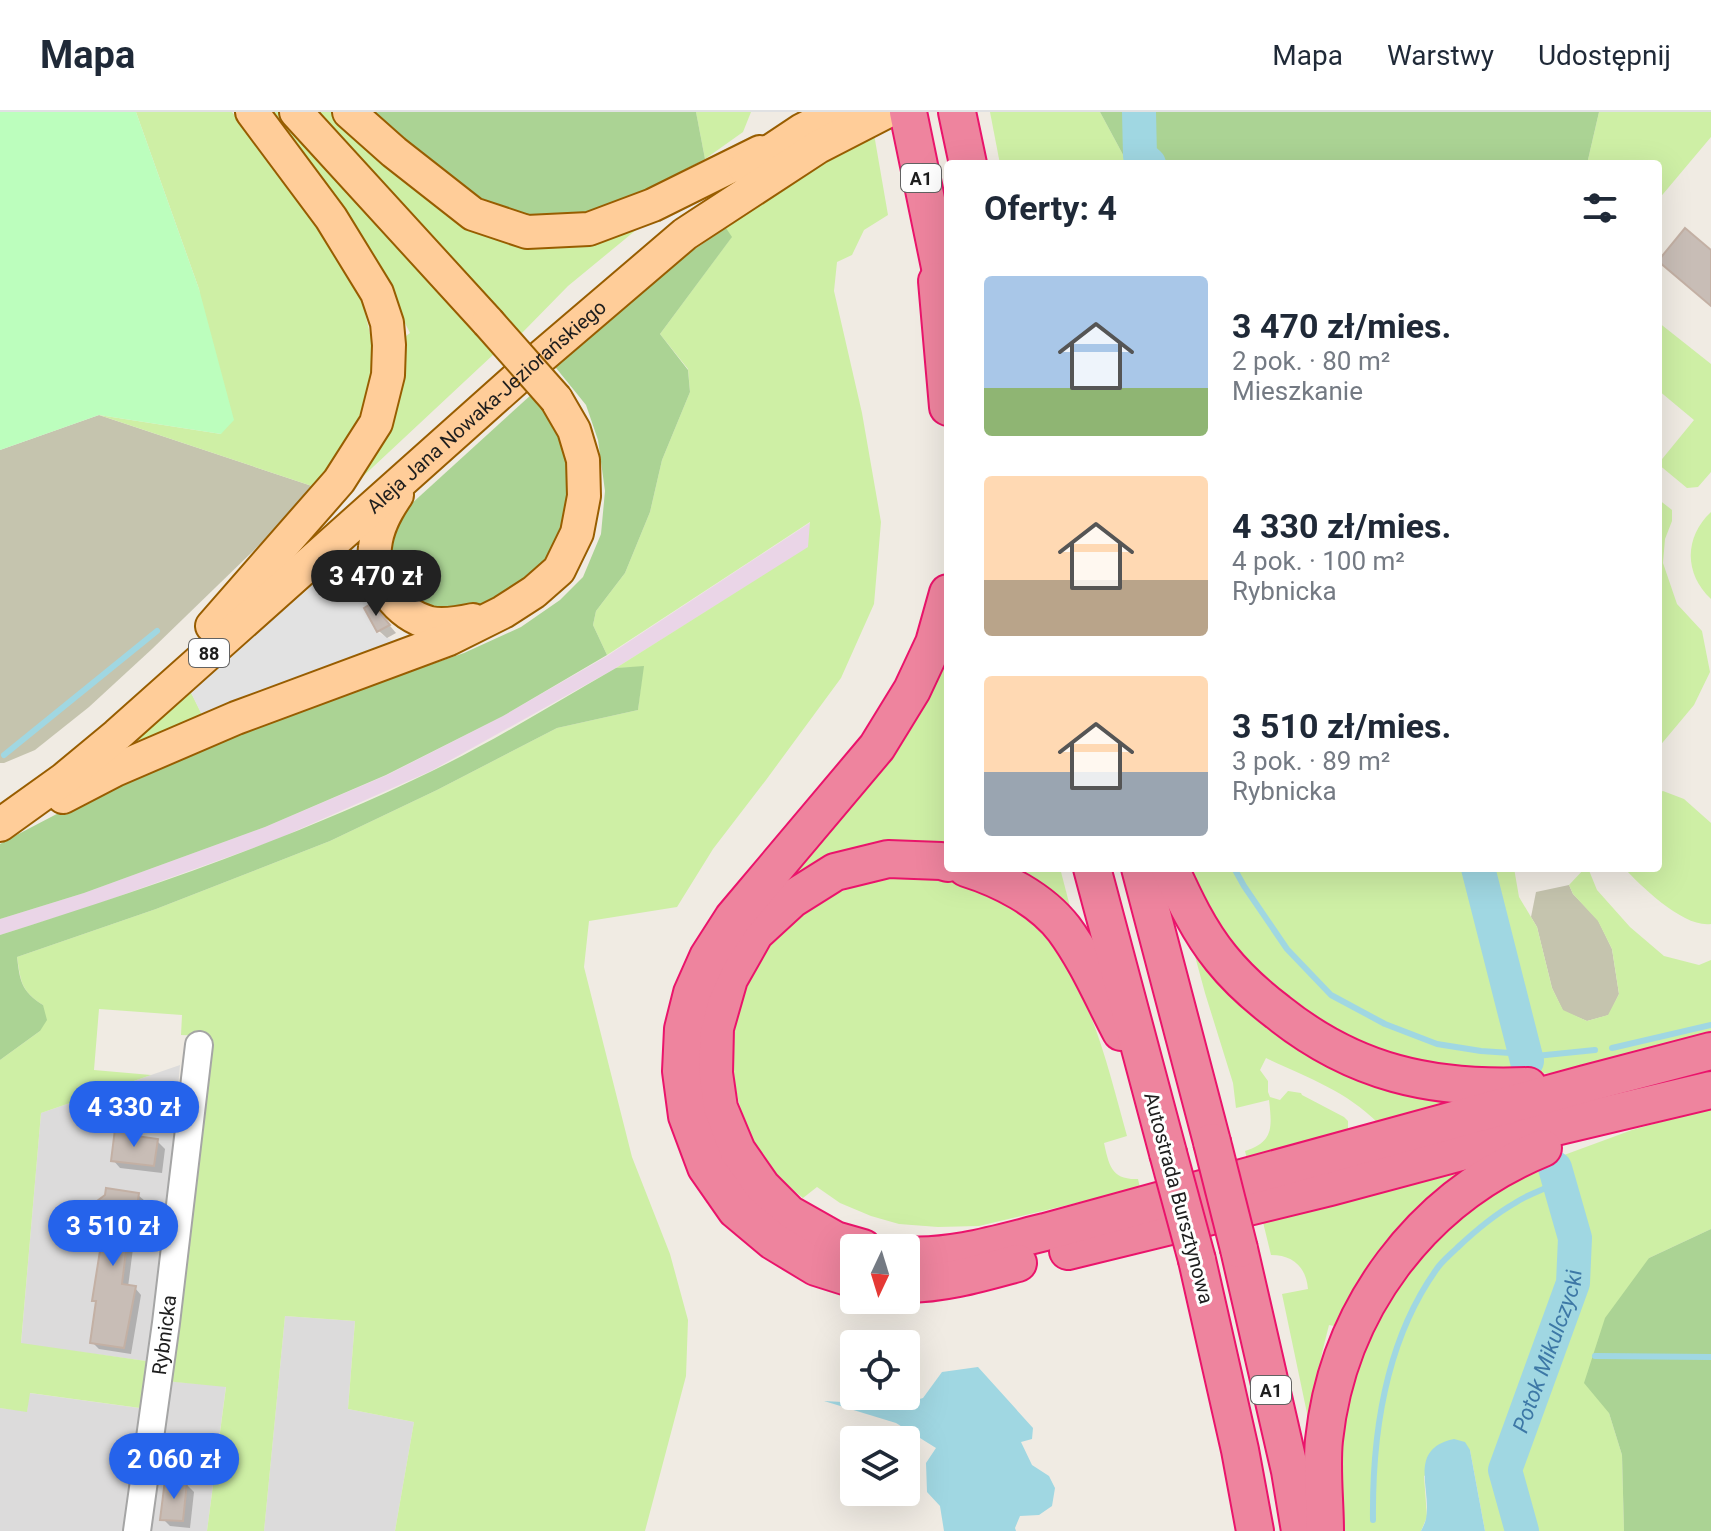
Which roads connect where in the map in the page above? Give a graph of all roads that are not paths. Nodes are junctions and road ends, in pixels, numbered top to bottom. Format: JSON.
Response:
{"nodes":[{"id":1,"x":252,"y":112,"type":"edge"},
{"id":2,"x":296,"y":112,"type":"edge"},
{"id":3,"x":349,"y":112,"type":"edge"},
{"id":4,"x":838,"y":112,"type":"edge"},
{"id":5,"x":886,"y":112,"type":"edge"},
{"id":6,"x":908,"y":112,"type":"edge"},
{"id":7,"x":957,"y":112,"type":"edge"},
{"id":8,"x":802,"y":130,"type":"junction"},
{"id":9,"x":967,"y":160,"type":"edge"},
{"id":10,"x":934,"y":243,"type":"junction"},
{"id":11,"x":944,"y":288,"type":"edge"},
{"id":12,"x":944,"y":360,"type":"edge"},
{"id":13,"x":411,"y":473,"type":"junction"},
{"id":14,"x":944,"y":607,"type":"edge"},
{"id":15,"x":503,"y":612,"type":"junction"},
{"id":16,"x":212,"y":626,"type":"junction"},
{"id":17,"x":0,"y":802,"type":"edge"},
{"id":18,"x":0,"y":827,"type":"edge"},
{"id":19,"x":944,"y":862,"type":"edge"},
{"id":20,"x":980,"y":872,"type":"edge"},
{"id":21,"x":1093,"y":872,"type":"edge"},
{"id":22,"x":1141,"y":872,"type":"edge"},
{"id":23,"x":1172,"y":872,"type":"edge"},
{"id":24,"x":199,"y":1045,"type":"dead end"},
{"id":25,"x":1711,"y":1051,"type":"edge"},
{"id":26,"x":1149,"y":1082,"type":"junction"},
{"id":27,"x":1585,"y":1084,"type":"junction"},
{"id":28,"x":1711,"y":1092,"type":"edge"},
{"id":29,"x":840,"y":1241,"type":"edge"},
{"id":30,"x":920,"y":1256,"type":"edge"},
{"id":31,"x":840,"y":1275,"type":"edge"},
{"id":32,"x":920,"y":1284,"type":"edge"},
{"id":33,"x":137,"y":1531,"type":"edge"},
{"id":34,"x":1255,"y":1531,"type":"edge"},
{"id":35,"x":1300,"y":1531,"type":"edge"},
{"id":36,"x":1325,"y":1531,"type":"edge"}],
"edges":[{"from":1,"to":16,"type":"main road"},
{"from":2,"to":15,"type":"main road","bridge":true},
{"from":3,"to":8,"type":"main road"},
{"from":4,"to":8,"type":"main road","name":"Aleja Jana Nowaka-Jeziorańskiego","number":"88"},
{"from":5,"to":13,"type":"main road","name":"Aleja Jana Nowaka-Jeziorańskiego","number":"88"},
{"from":6,"to":10,"type":"highway","number":"A1"},
{"from":7,"to":9,"type":"highway","number":"A1"},
{"from":8,"to":16,"type":"main road","name":"Aleja Jana Nowaka-Jeziorańskiego","number":"88"},
{"from":10,"to":11,"type":"highway","number":"A1"},
{"from":10,"to":12,"type":"highway"},
{"from":13,"to":15,"type":"main road"},
{"from":13,"to":18,"type":"main road","name":"Aleja Jana Nowaka-Jeziorańskiego","number":"88"},
{"from":14,"to":31,"type":"highway"},
{"from":15,"to":18,"type":"main road"},
{"from":16,"to":17,"type":"main road","name":"Aleja Jana Nowaka-Jeziorańskiego","number":"88"},
{"from":19,"to":29,"type":"highway"},
{"from":20,"to":26,"type":"highway"},
{"from":21,"to":26,"type":"highway","name":"Autostrada Bursztynowa","number":"A1"},
{"from":22,"to":35,"type":"highway","number":"A1","bridge":true},
{"from":23,"to":27,"type":"highway"},
{"from":24,"to":33,"type":"street","name":"Rybnicka"},
{"from":25,"to":27,"type":"highway"},
{"from":26,"to":34,"type":"highway","name":"Autostrada Bursztynowa","number":"A1","bridge":true},
{"from":27,"to":30,"type":"highway"},
{"from":28,"to":32,"type":"highway"},
{"from":28,"to":36,"type":"highway"}]}
